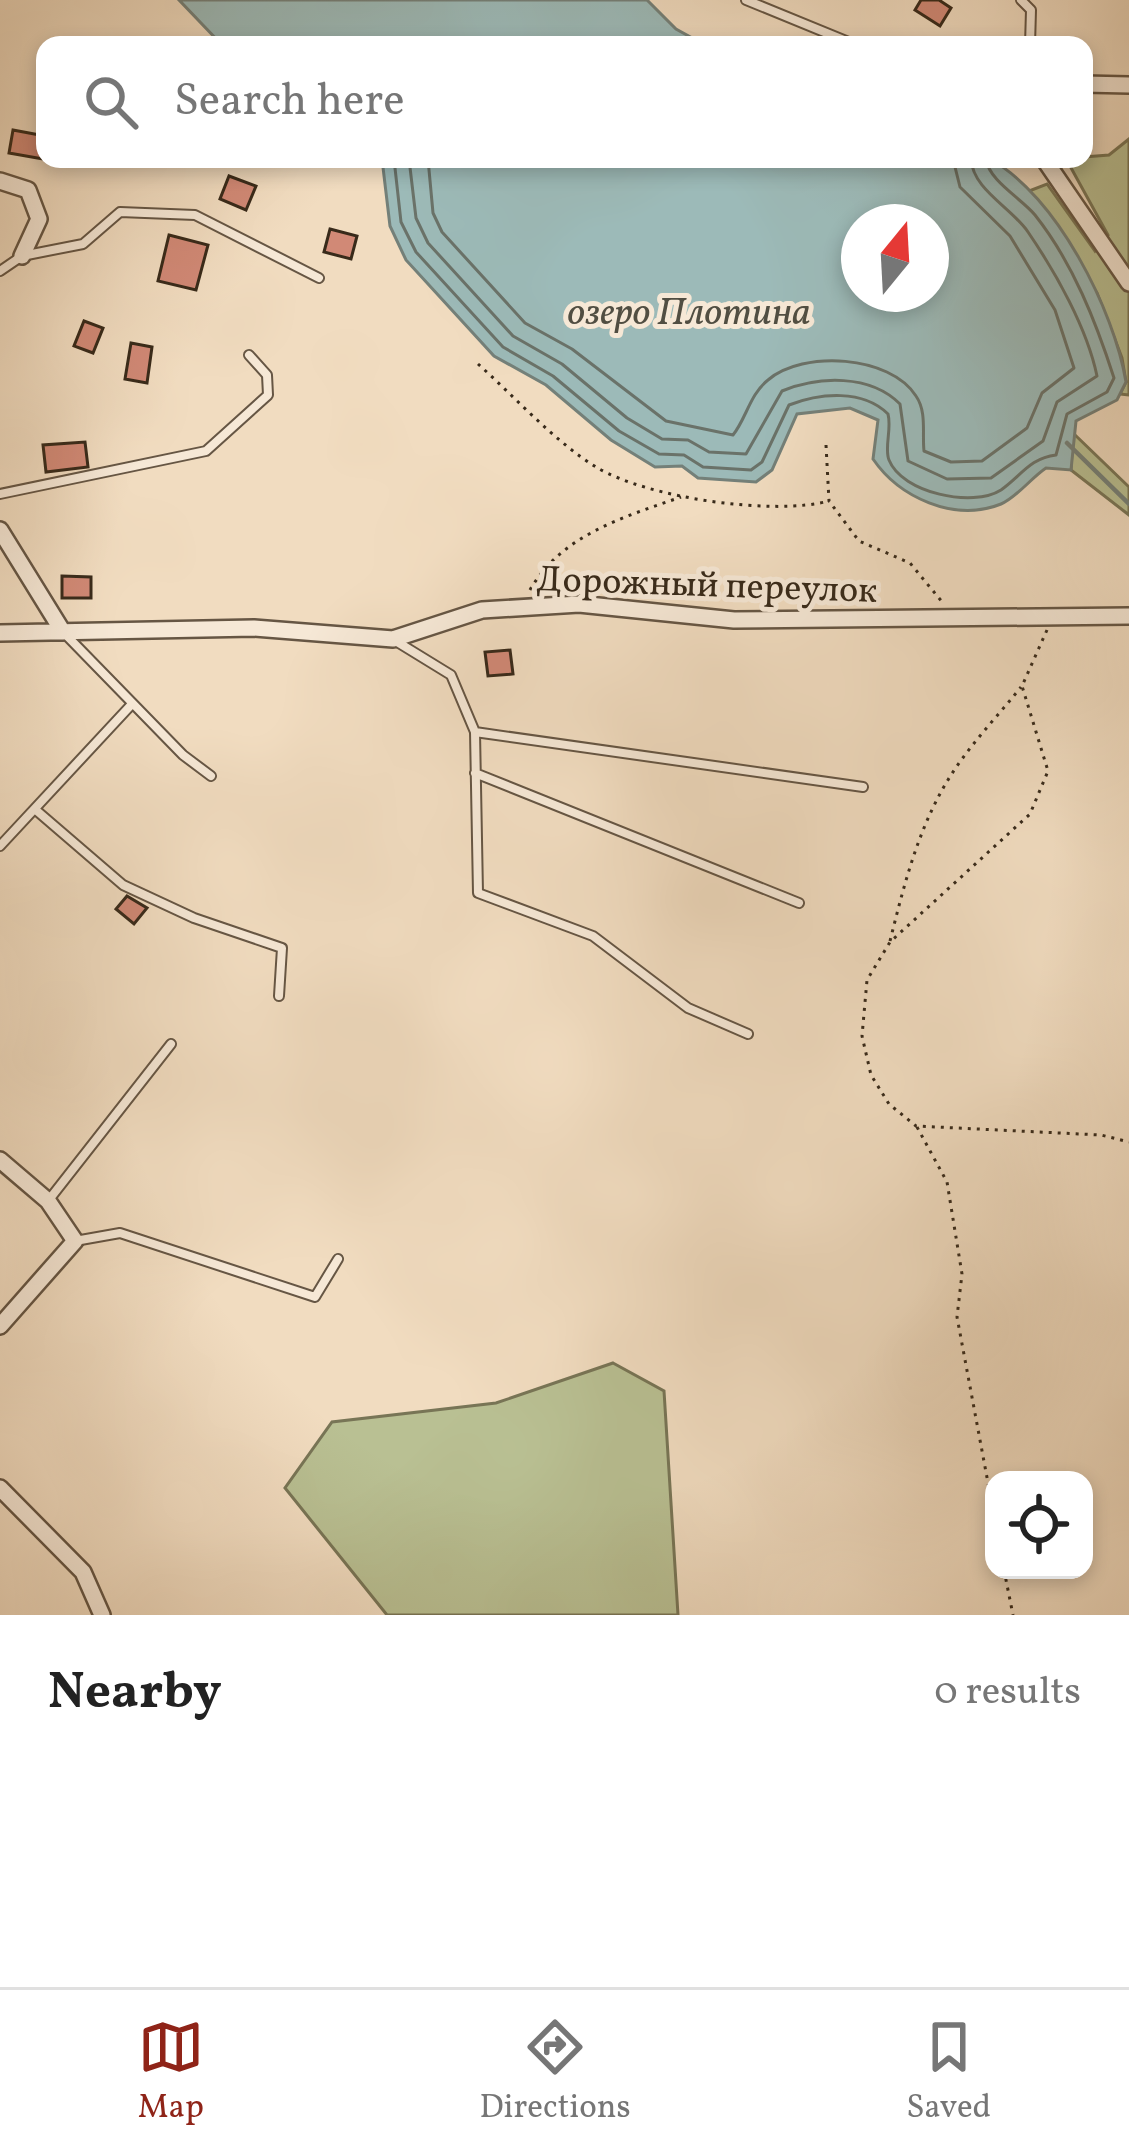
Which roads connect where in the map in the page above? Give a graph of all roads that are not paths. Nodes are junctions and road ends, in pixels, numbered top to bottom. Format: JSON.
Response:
{"nodes":[{"id":1,"x":746,"y":0,"type":"edge"},
{"id":2,"x":1021,"y":0,"type":"edge"},
{"id":3,"x":834,"y":36,"type":"edge"},
{"id":4,"x":1030,"y":36,"type":"edge"},
{"id":5,"x":1093,"y":84,"type":"edge"},
{"id":6,"x":1129,"y":85,"type":"edge"},
{"id":7,"x":1050,"y":168,"type":"edge"},
{"id":8,"x":0,"y":181,"type":"edge"},
{"id":9,"x":22,"y":256,"type":"junction"},
{"id":10,"x":0,"y":271,"type":"edge"},
{"id":11,"x":320,"y":278,"type":"dead end"},
{"id":12,"x":1129,"y":283,"type":"edge"},
{"id":13,"x":249,"y":355,"type":"dead end"},
{"id":14,"x":0,"y":494,"type":"edge"},
{"id":15,"x":0,"y":530,"type":"edge"},
{"id":16,"x":1129,"y":616,"type":"edge"},
{"id":17,"x":0,"y":632,"type":"edge"},
{"id":18,"x":63,"y":632,"type":"junction"},
{"id":19,"x":393,"y":639,"type":"junction"},
{"id":20,"x":131,"y":704,"type":"junction"},
{"id":21,"x":475,"y":732,"type":"junction"},
{"id":22,"x":476,"y":773,"type":"junction"},
{"id":23,"x":211,"y":776,"type":"dead end"},
{"id":24,"x":863,"y":787,"type":"dead end"},
{"id":25,"x":37,"y":811,"type":"junction"},
{"id":26,"x":0,"y":846,"type":"edge"},
{"id":27,"x":800,"y":903,"type":"dead end"},
{"id":28,"x":279,"y":996,"type":"dead end"},
{"id":29,"x":748,"y":1034,"type":"dead end"},
{"id":30,"x":171,"y":1044,"type":"dead end"},
{"id":31,"x":0,"y":1160,"type":"edge"},
{"id":32,"x":48,"y":1201,"type":"junction"},
{"id":33,"x":75,"y":1241,"type":"junction"},
{"id":34,"x":338,"y":1259,"type":"dead end"},
{"id":35,"x":1,"y":1319,"type":"edge"},
{"id":36,"x":0,"y":1487,"type":"edge"},
{"id":37,"x":100,"y":1609,"type":"edge"},
{"id":38,"x":112,"y":1615,"type":"edge"}],
"edges":[{"from":1,"to":3,"type":"lane"},
{"from":2,"to":4,"type":"lane"},
{"from":5,"to":6,"type":"street"},
{"from":7,"to":12,"type":"street"},
{"from":8,"to":9,"type":"street"},
{"from":9,"to":10,"type":"lane"},
{"from":9,"to":11,"type":"lane"},
{"from":13,"to":14,"type":"lane"},
{"from":15,"to":18,"type":"street"},
{"from":16,"to":19,"type":"street","name":"Дорожный переулок"},
{"from":17,"to":18,"type":"street","name":"Дорожный переулок"},
{"from":18,"to":19,"type":"street","name":"Дорожный переулок"},
{"from":18,"to":20,"type":"lane"},
{"from":19,"to":21,"type":"lane"},
{"from":20,"to":23,"type":"lane"},
{"from":20,"to":25,"type":"lane"},
{"from":21,"to":22,"type":"lane"},
{"from":21,"to":24,"type":"lane"},
{"from":22,"to":27,"type":"lane"},
{"from":22,"to":29,"type":"lane"},
{"from":25,"to":26,"type":"lane"},
{"from":25,"to":28,"type":"lane"},
{"from":30,"to":32,"type":"lane"},
{"from":31,"to":32,"type":"street"},
{"from":32,"to":33,"type":"street"},
{"from":33,"to":34,"type":"lane"},
{"from":33,"to":35,"type":"street"},
{"from":36,"to":37,"type":"street"},
{"from":37,"to":38,"type":"lane"}]}
